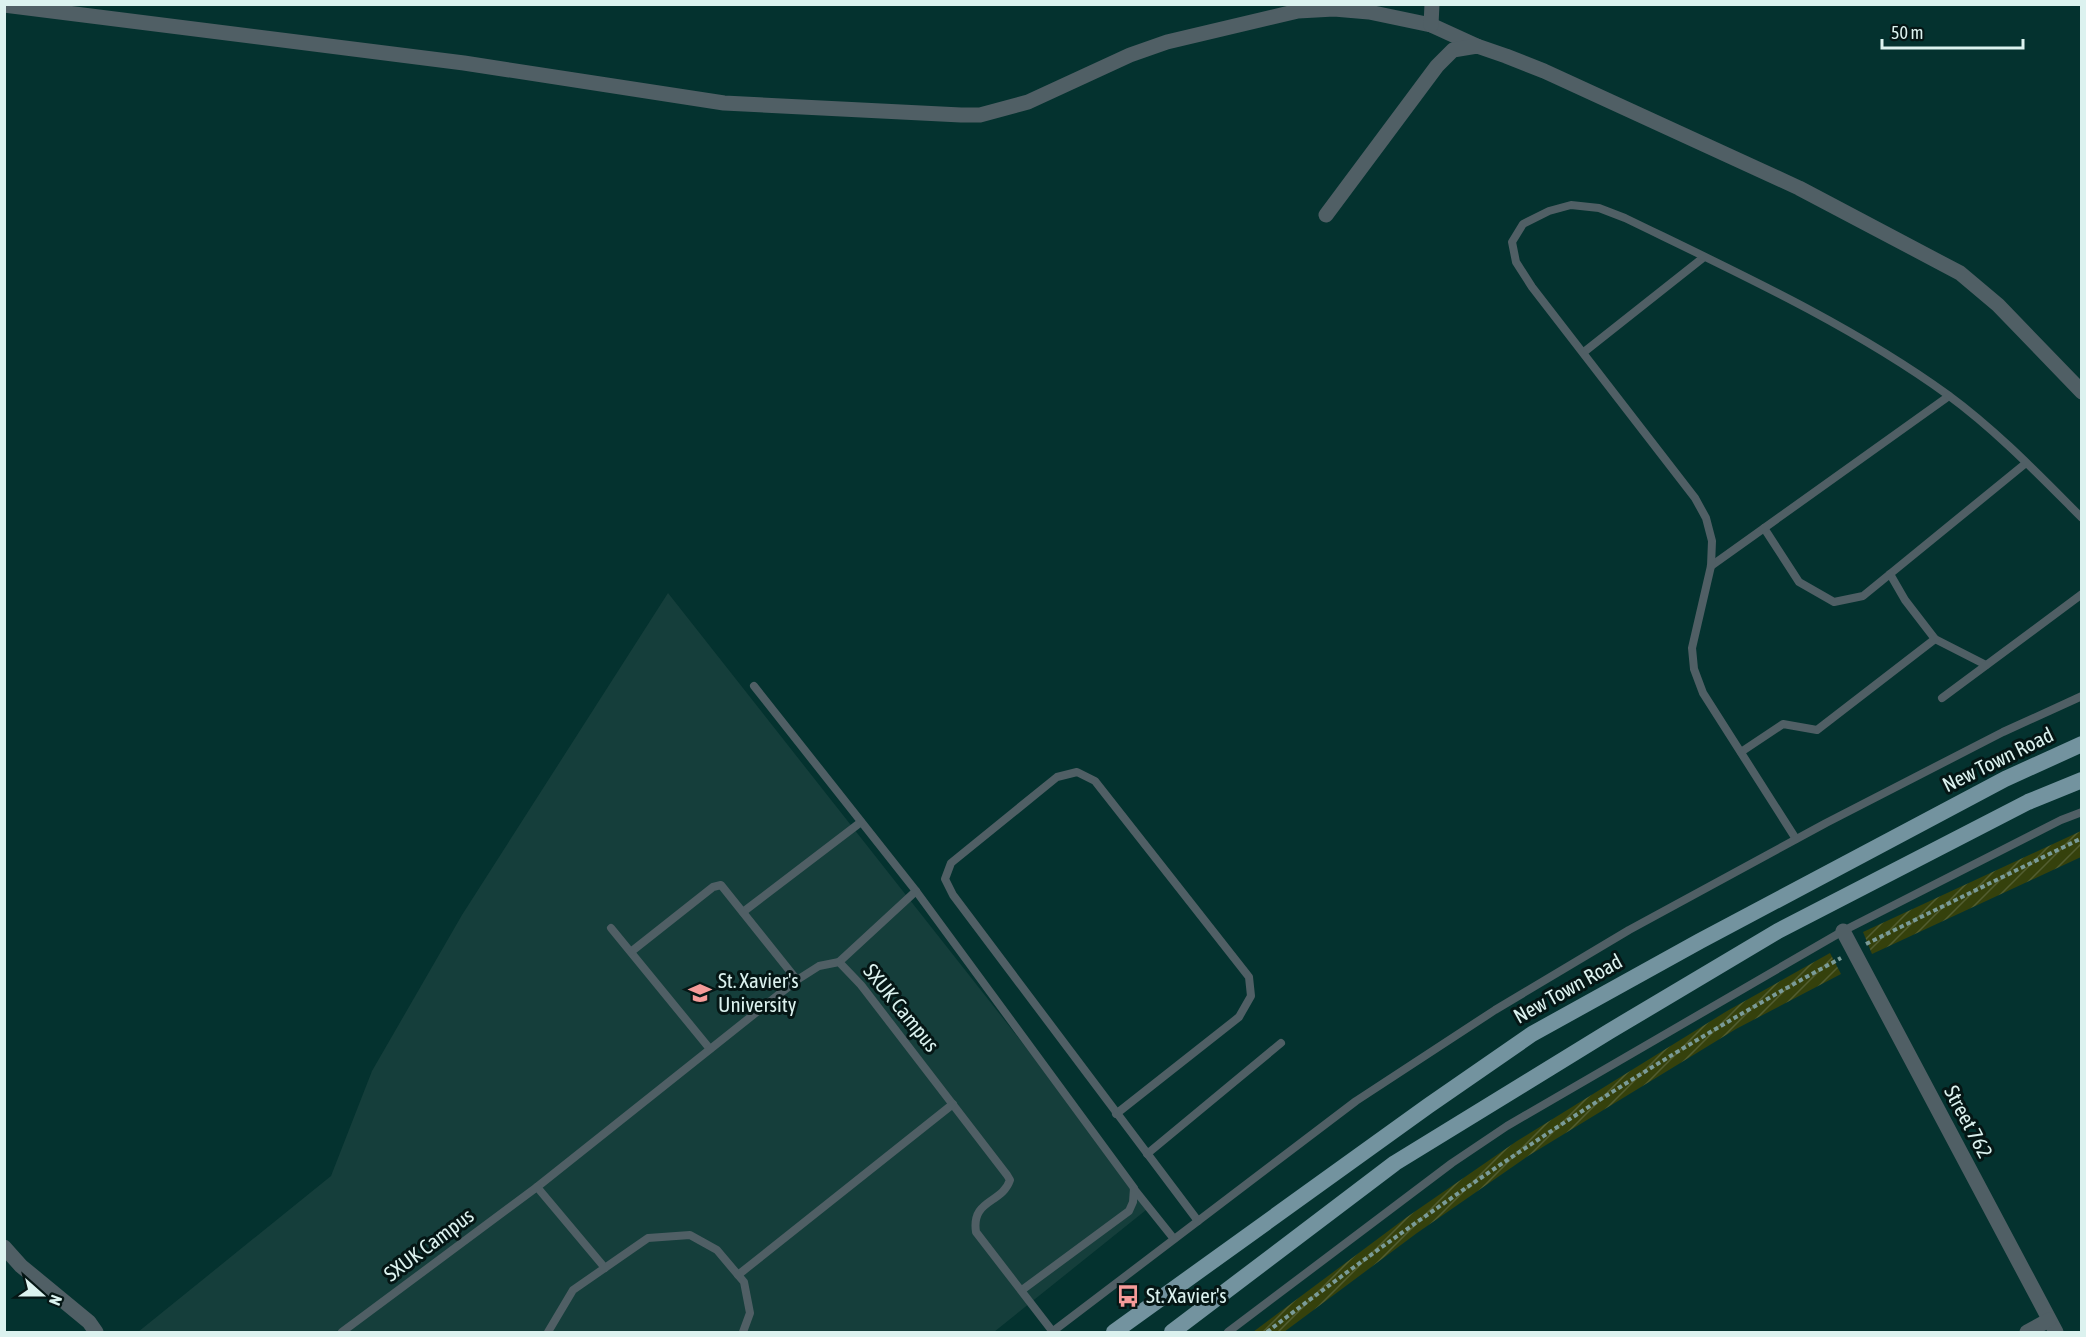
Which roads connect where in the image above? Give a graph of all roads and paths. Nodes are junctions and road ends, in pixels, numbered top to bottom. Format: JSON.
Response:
{"nodes":[{"id":1,"x":1432,"y":4,"type":"edge"},
{"id":2,"x":4,"y":5,"type":"edge"},
{"id":3,"x":113,"y":11,"type":"edge"},
{"id":4,"x":1431,"y":25,"type":"junction"},
{"id":5,"x":1477,"y":46,"type":"junction"},
{"id":6,"x":1326,"y":215,"type":"dead end"},
{"id":7,"x":1704,"y":257,"type":"junction"},
{"id":8,"x":1584,"y":352,"type":"junction"},
{"id":9,"x":2082,"y":392,"type":"edge"},
{"id":10,"x":1949,"y":396,"type":"junction"},
{"id":11,"x":2026,"y":463,"type":"junction"},
{"id":12,"x":2082,"y":518,"type":"edge"},
{"id":13,"x":1764,"y":528,"type":"junction"},
{"id":14,"x":1711,"y":566,"type":"junction"},
{"id":15,"x":1890,"y":574,"type":"junction"},
{"id":16,"x":2082,"y":594,"type":"edge"},
{"id":17,"x":1935,"y":639,"type":"junction"},
{"id":18,"x":1986,"y":665,"type":"junction"},
{"id":19,"x":754,"y":686,"type":"dead end"},
{"id":20,"x":2082,"y":696,"type":"edge"},
{"id":21,"x":1942,"y":698,"type":"dead end"},
{"id":22,"x":2082,"y":744,"type":"edge"},
{"id":23,"x":1741,"y":752,"type":"junction"},
{"id":24,"x":2082,"y":780,"type":"edge"},
{"id":25,"x":2082,"y":812,"type":"edge"},
{"id":26,"x":861,"y":822,"type":"junction"},
{"id":27,"x":2082,"y":838,"type":"edge"},
{"id":28,"x":1796,"y":839,"type":"junction"},
{"id":29,"x":916,"y":891,"type":"junction"},
{"id":30,"x":743,"y":912,"type":"junction"},
{"id":31,"x":611,"y":928,"type":"dead end"},
{"id":32,"x":1843,"y":931,"type":"junction"},
{"id":33,"x":632,"y":951,"type":"junction"},
{"id":34,"x":1854,"y":951,"type":"junction"},
{"id":35,"x":840,"y":962,"type":"junction"},
{"id":36,"x":797,"y":980,"type":"junction"},
{"id":37,"x":1281,"y":1043,"type":"dead end"},
{"id":38,"x":710,"y":1049,"type":"junction"},
{"id":39,"x":953,"y":1104,"type":"junction"},
{"id":40,"x":1116,"y":1114,"type":"junction"},
{"id":41,"x":1147,"y":1154,"type":"junction"},
{"id":42,"x":537,"y":1187,"type":"junction"},
{"id":43,"x":1134,"y":1188,"type":"junction"},
{"id":44,"x":1198,"y":1221,"type":"junction"},
{"id":45,"x":1174,"y":1239,"type":"junction"},
{"id":46,"x":4,"y":1247,"type":"edge"},
{"id":47,"x":605,"y":1268,"type":"junction"},
{"id":48,"x":738,"y":1275,"type":"junction"},
{"id":49,"x":1022,"y":1290,"type":"junction"},
{"id":50,"x":2053,"y":1326,"type":"edge"},
{"id":51,"x":96,"y":1332,"type":"edge"},
{"id":52,"x":342,"y":1332,"type":"edge"},
{"id":53,"x":548,"y":1332,"type":"edge"},
{"id":54,"x":743,"y":1332,"type":"edge"},
{"id":55,"x":1053,"y":1332,"type":"edge"},
{"id":56,"x":1114,"y":1332,"type":"edge"},
{"id":57,"x":1172,"y":1332,"type":"edge"},
{"id":58,"x":1228,"y":1332,"type":"edge"},
{"id":59,"x":1267,"y":1332,"type":"edge"},
{"id":60,"x":2027,"y":1332,"type":"edge"}],
"edges":[{"from":1,"to":4,"type":"street"},
{"from":2,"to":3,"type":"street"},
{"from":3,"to":4,"type":"street"},
{"from":4,"to":5,"type":"street"},
{"from":5,"to":6,"type":"street"},
{"from":5,"to":9,"type":"street"},
{"from":7,"to":8,"type":"lane"},
{"from":7,"to":8,"type":"lane"},
{"from":7,"to":10,"type":"lane"},
{"from":8,"to":14,"type":"lane"},
{"from":10,"to":11,"type":"lane"},
{"from":10,"to":13,"type":"lane"},
{"from":11,"to":12,"type":"lane"},
{"from":11,"to":15,"type":"lane"},
{"from":13,"to":14,"type":"lane"},
{"from":13,"to":15,"type":"lane"},
{"from":14,"to":23,"type":"lane"},
{"from":15,"to":17,"type":"lane"},
{"from":16,"to":18,"type":"lane"},
{"from":17,"to":18,"type":"lane"},
{"from":17,"to":23,"type":"lane"},
{"from":18,"to":21,"type":"lane"},
{"from":19,"to":26,"type":"lane"},
{"from":20,"to":28,"type":"lane"},
{"from":22,"to":56,"type":"main road","name":"New Town Road"},
{"from":23,"to":28,"type":"lane"},
{"from":24,"to":57,"type":"main road"},
{"from":25,"to":32,"type":"lane"},
{"from":26,"to":29,"type":"lane"},
{"from":26,"to":30,"type":"lane"},
{"from":27,"to":34,"type":"path"},
{"from":28,"to":44,"type":"lane"},
{"from":29,"to":35,"type":"lane"},
{"from":29,"to":43,"type":"lane"},
{"from":30,"to":33,"type":"lane"},
{"from":30,"to":36,"type":"lane"},
{"from":31,"to":33,"type":"lane"},
{"from":32,"to":34,"type":"street","name":"Street 762"},
{"from":32,"to":58,"type":"lane"},
{"from":33,"to":38,"type":"lane"},
{"from":34,"to":50,"type":"street","name":"Street 762"},
{"from":34,"to":59,"type":"path"},
{"from":35,"to":36,"type":"lane","name":"SXUK Campus"},
{"from":35,"to":39,"type":"lane","name":"SXUK Campus"},
{"from":36,"to":38,"type":"lane","name":"SXUK Campus"},
{"from":37,"to":41,"type":"lane"},
{"from":38,"to":42,"type":"lane","name":"SXUK Campus"},
{"from":39,"to":48,"type":"lane"},
{"from":39,"to":49,"type":"lane","name":"SXUK Campus"},
{"from":40,"to":40,"type":"lane"},
{"from":40,"to":41,"type":"lane"},
{"from":41,"to":44,"type":"lane"},
{"from":42,"to":47,"type":"lane"},
{"from":42,"to":52,"type":"lane","name":"SXUK Campus"},
{"from":43,"to":45,"type":"lane"},
{"from":43,"to":49,"type":"lane"},
{"from":44,"to":45,"type":"lane"},
{"from":45,"to":55,"type":"lane"},
{"from":46,"to":51,"type":"street"},
{"from":47,"to":48,"type":"lane"},
{"from":47,"to":53,"type":"lane"},
{"from":48,"to":54,"type":"lane"},
{"from":49,"to":55,"type":"lane"},
{"from":50,"to":60,"type":"street"}]}
